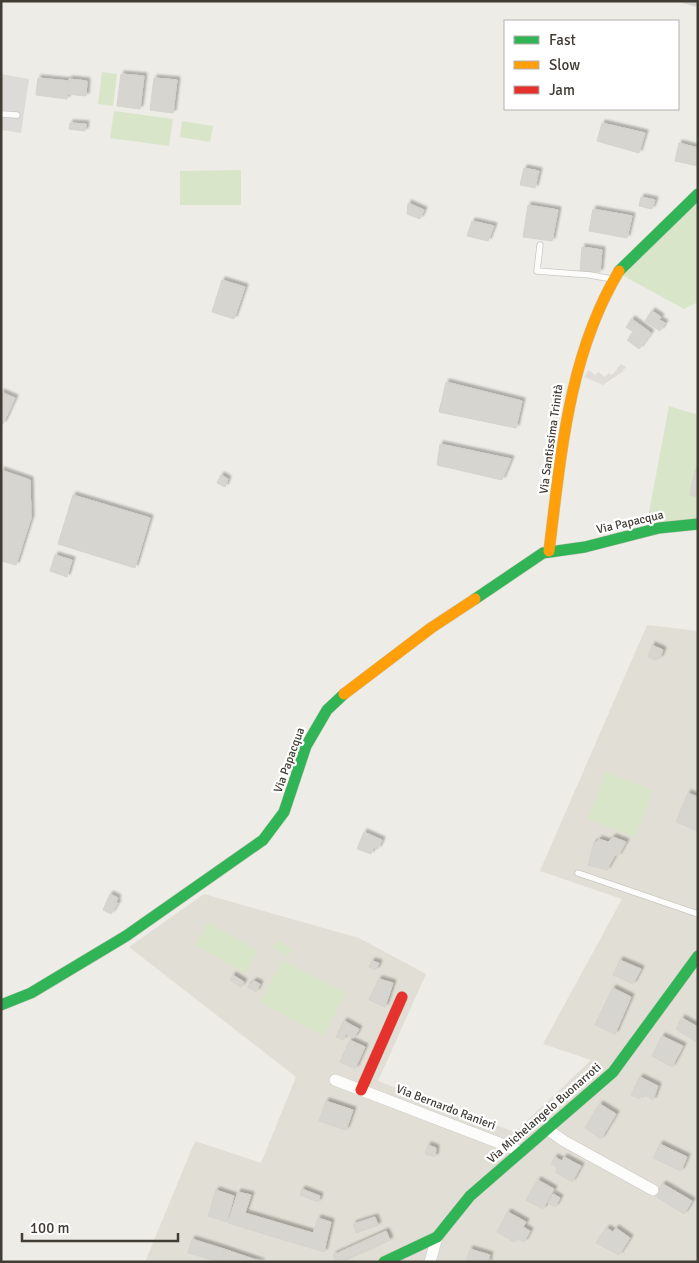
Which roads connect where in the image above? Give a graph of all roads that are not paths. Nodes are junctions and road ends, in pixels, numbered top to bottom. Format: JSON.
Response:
{"nodes":[{"id":1,"x":1,"y":114,"type":"edge"},
{"id":2,"x":17,"y":115,"type":"dead end"},
{"id":3,"x":698,"y":194,"type":"edge"},
{"id":4,"x":540,"y":245,"type":"dead end"},
{"id":5,"x":614,"y":280,"type":"junction"},
{"id":6,"x":698,"y":524,"type":"edge"},
{"id":7,"x":550,"y":551,"type":"junction"},
{"id":8,"x":578,"y":873,"type":"dead end"},
{"id":9,"x":698,"y":914,"type":"edge"},
{"id":10,"x":698,"y":956,"type":"edge"},
{"id":11,"x":402,"y":997,"type":"dead end"},
{"id":12,"x":1,"y":1005,"type":"edge"},
{"id":13,"x":335,"y":1080,"type":"dead end"},
{"id":14,"x":361,"y":1090,"type":"junction"},
{"id":15,"x":547,"y":1129,"type":"junction"},
{"id":16,"x":520,"y":1151,"type":"junction"},
{"id":17,"x":653,"y":1190,"type":"dead end"},
{"id":18,"x":437,"y":1237,"type":"junction"},
{"id":19,"x":384,"y":1262,"type":"edge"},
{"id":20,"x":430,"y":1262,"type":"edge"}],
"edges":[{"from":1,"to":2,"type":"lane"},
{"from":3,"to":5,"type":"street","name":"Via Santissima Trinità"},
{"from":4,"to":5,"type":"lane"},
{"from":5,"to":7,"type":"street","name":"Via Santissima Trinità"},
{"from":6,"to":7,"type":"street","name":"Via Papacqua"},
{"from":7,"to":12,"type":"street","name":"Via Papacqua"},
{"from":8,"to":9,"type":"lane"},
{"from":10,"to":15,"type":"street","name":"Via Michelangelo Buonarroti"},
{"from":11,"to":14,"type":"street"},
{"from":13,"to":14,"type":"street","name":"Via Bernardo Ranieri"},
{"from":14,"to":16,"type":"street","name":"Via Bernardo Ranieri"},
{"from":15,"to":16,"type":"street","name":"Via Michelangelo Buonarroti"},
{"from":15,"to":17,"type":"street"},
{"from":16,"to":18,"type":"street","name":"Via Michelangelo Buonarroti"},
{"from":18,"to":19,"type":"street","name":"Via Michelangelo Buonarroti"},
{"from":18,"to":20,"type":"street"}]}
